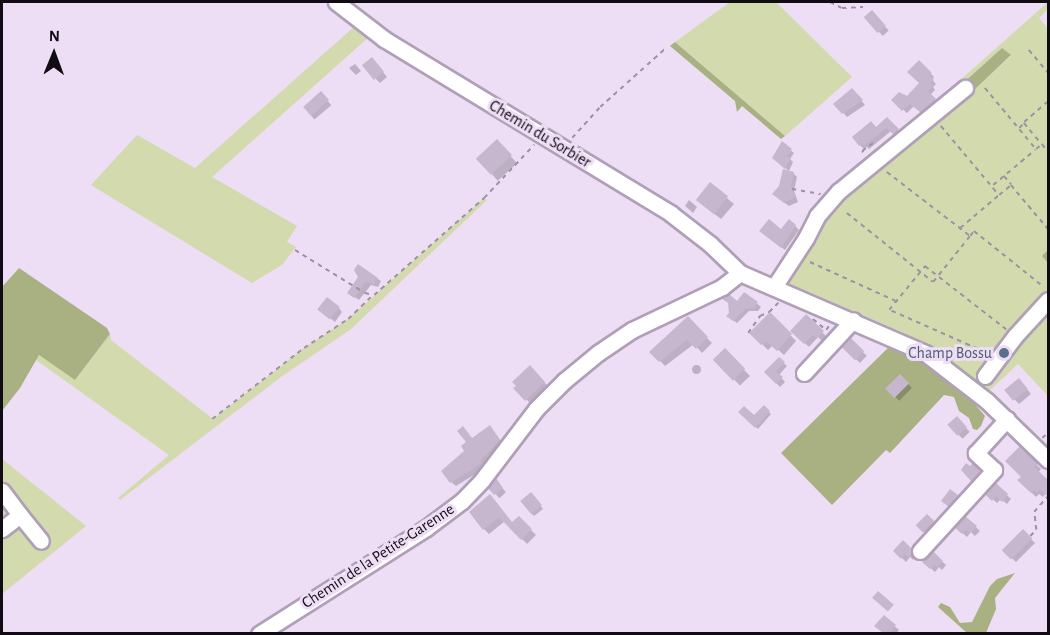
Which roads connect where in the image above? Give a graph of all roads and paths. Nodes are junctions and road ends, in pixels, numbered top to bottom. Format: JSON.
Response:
{"nodes":[{"id":1,"x":336,"y":2,"type":"edge"},
{"id":2,"x":830,"y":2,"type":"edge"},
{"id":3,"x":863,"y":8,"type":"dead end"},
{"id":4,"x":666,"y":48,"type":"dead end"},
{"id":5,"x":1029,"y":50,"type":"dead end"},
{"id":6,"x":1048,"y":73,"type":"edge"},
{"id":7,"x":964,"y":88,"type":"dead end"},
{"id":8,"x":985,"y":88,"type":"dead end"},
{"id":9,"x":1048,"y":101,"type":"edge"},
{"id":10,"x":1024,"y":123,"type":"junction"},
{"id":11,"x":941,"y":126,"type":"dead end"},
{"id":12,"x":1018,"y":128,"type":"junction"},
{"id":13,"x":542,"y":136,"type":"junction"},
{"id":14,"x":1042,"y":144,"type":"junction"},
{"id":15,"x":1036,"y":148,"type":"junction"},
{"id":16,"x":566,"y":150,"type":"junction"},
{"id":17,"x":1048,"y":152,"type":"edge"},
{"id":18,"x":887,"y":172,"type":"dead end"},
{"id":19,"x":1004,"y":176,"type":"junction"},
{"id":20,"x":1011,"y":184,"type":"junction"},
{"id":21,"x":992,"y":186,"type":"junction"},
{"id":22,"x":792,"y":189,"type":"dead end"},
{"id":23,"x":999,"y":195,"type":"junction"},
{"id":24,"x":835,"y":196,"type":"junction"},
{"id":25,"x":847,"y":213,"type":"dead end"},
{"id":26,"x":960,"y":228,"type":"junction"},
{"id":27,"x":1048,"y":229,"type":"edge"},
{"id":28,"x":970,"y":236,"type":"junction"},
{"id":29,"x":295,"y":250,"type":"dead end"},
{"id":30,"x":810,"y":262,"type":"dead end"},
{"id":31,"x":921,"y":272,"type":"junction"},
{"id":32,"x":740,"y":273,"type":"junction"},
{"id":33,"x":938,"y":276,"type":"junction"},
{"id":34,"x":778,"y":289,"type":"junction"},
{"id":35,"x":1048,"y":290,"type":"edge"},
{"id":36,"x":374,"y":295,"type":"junction"},
{"id":37,"x":1048,"y":300,"type":"edge"},
{"id":38,"x":896,"y":301,"type":"junction"},
{"id":39,"x":853,"y":320,"type":"junction"},
{"id":40,"x":748,"y":333,"type":"dead end"},
{"id":41,"x":1015,"y":336,"type":"junction"},
{"id":42,"x":998,"y":359,"type":"junction"},
{"id":43,"x":804,"y":373,"type":"dead end"},
{"id":44,"x":985,"y":376,"type":"dead end"},
{"id":45,"x":212,"y":419,"type":"dead end"},
{"id":46,"x":1007,"y":419,"type":"junction"},
{"id":47,"x":1048,"y":433,"type":"edge"},
{"id":48,"x":1043,"y":437,"type":"dead end"},
{"id":49,"x":1048,"y":460,"type":"edge"},
{"id":50,"x":2,"y":491,"type":"edge"},
{"id":51,"x":1048,"y":496,"type":"edge"},
{"id":52,"x":20,"y":515,"type":"junction"},
{"id":53,"x":2,"y":530,"type":"edge"},
{"id":54,"x":1030,"y":536,"type":"dead end"},
{"id":55,"x":41,"y":541,"type":"dead end"},
{"id":56,"x":920,"y":551,"type":"dead end"},
{"id":57,"x":259,"y":633,"type":"edge"}],
"edges":[{"from":1,"to":13,"type":"street","name":"Chemin du Sorbier"},
{"from":2,"to":3,"type":"path"},
{"from":4,"to":16,"type":"path"},
{"from":5,"to":6,"type":"path"},
{"from":7,"to":24,"type":"street"},
{"from":8,"to":12,"type":"path"},
{"from":9,"to":10,"type":"path"},
{"from":10,"to":12,"type":"path"},
{"from":10,"to":14,"type":"path"},
{"from":11,"to":21,"type":"path"},
{"from":12,"to":15,"type":"path"},
{"from":13,"to":16,"type":"street","name":"Chemin du Sorbier"},
{"from":13,"to":36,"type":"path"},
{"from":14,"to":15,"type":"path"},
{"from":14,"to":17,"type":"path"},
{"from":15,"to":19,"type":"path"},
{"from":16,"to":32,"type":"street","name":"Chemin du Sorbier"},
{"from":18,"to":26,"type":"path"},
{"from":19,"to":20,"type":"path"},
{"from":19,"to":21,"type":"path"},
{"from":20,"to":23,"type":"path"},
{"from":20,"to":27,"type":"path"},
{"from":21,"to":23,"type":"path"},
{"from":22,"to":24,"type":"path"},
{"from":23,"to":26,"type":"path"},
{"from":24,"to":34,"type":"street"},
{"from":25,"to":31,"type":"path"},
{"from":26,"to":28,"type":"path"},
{"from":28,"to":33,"type":"path"},
{"from":28,"to":35,"type":"path"},
{"from":29,"to":36,"type":"path"},
{"from":30,"to":38,"type":"path"},
{"from":31,"to":33,"type":"path"},
{"from":31,"to":33,"type":"path"},
{"from":31,"to":38,"type":"path"},
{"from":32,"to":34,"type":"street"},
{"from":32,"to":57,"type":"street","name":"Chemin de la Petite-Garenne"},
{"from":33,"to":41,"type":"path"},
{"from":34,"to":39,"type":"street"},
{"from":34,"to":40,"type":"path"},
{"from":36,"to":45,"type":"path"},
{"from":37,"to":41,"type":"street"},
{"from":38,"to":42,"type":"path"},
{"from":39,"to":43,"type":"street"},
{"from":39,"to":46,"type":"street"},
{"from":41,"to":42,"type":"street"},
{"from":42,"to":44,"type":"street"},
{"from":46,"to":49,"type":"street"},
{"from":46,"to":56,"type":"street"},
{"from":47,"to":48,"type":"path"},
{"from":50,"to":52,"type":"street"},
{"from":51,"to":54,"type":"path"},
{"from":52,"to":53,"type":"street"},
{"from":52,"to":55,"type":"street"}]}
